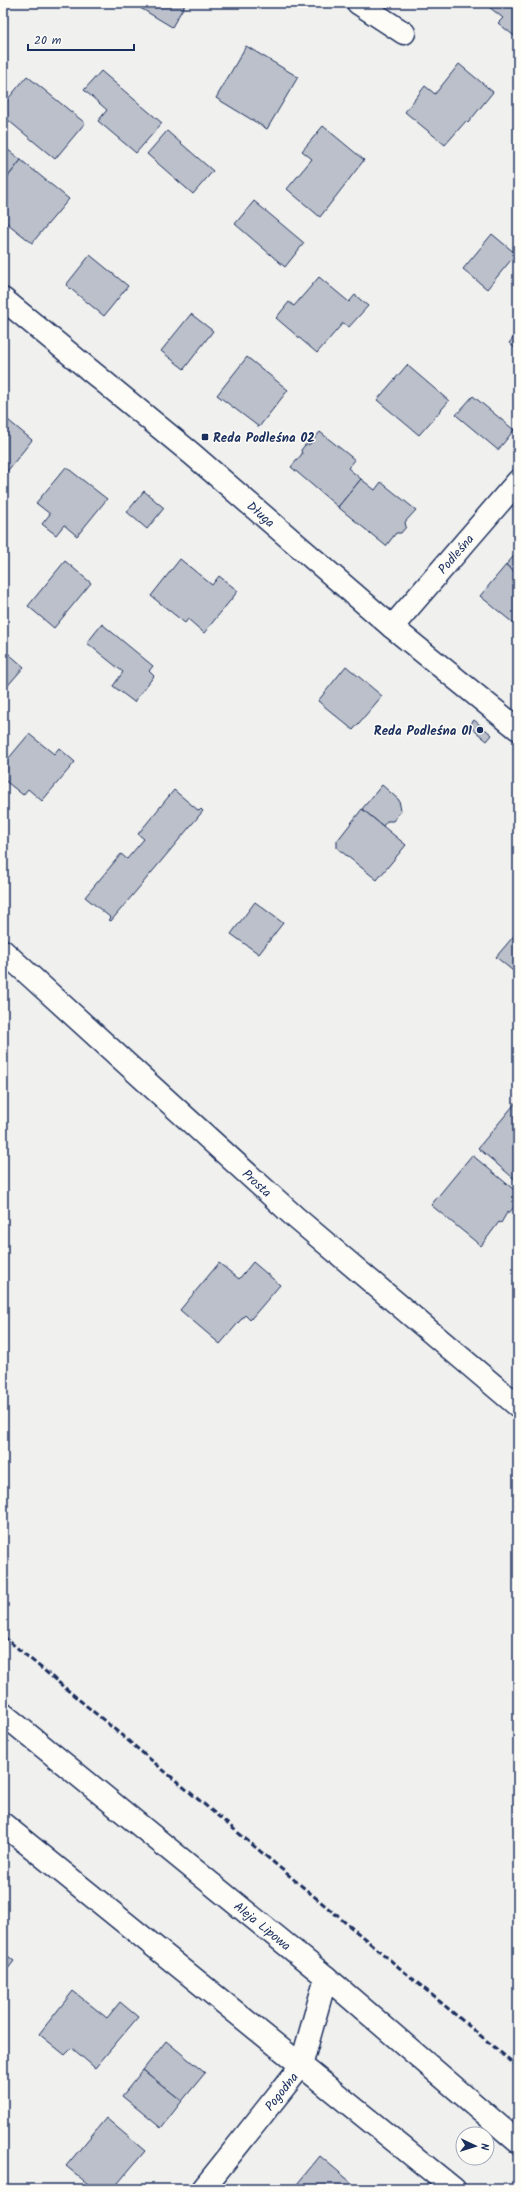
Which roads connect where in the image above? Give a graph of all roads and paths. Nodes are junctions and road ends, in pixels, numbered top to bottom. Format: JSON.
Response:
{"nodes":[{"id":1,"x":358,"y":3,"type":"edge"},
{"id":2,"x":404,"y":33,"type":"dead end"},
{"id":3,"x":3,"y":299,"type":"edge"},
{"id":4,"x":518,"y":481,"type":"edge"},
{"id":5,"x":392,"y":627,"type":"junction"},
{"id":6,"x":518,"y":729,"type":"edge"},
{"id":7,"x":3,"y":951,"type":"edge"},
{"id":8,"x":518,"y":1406,"type":"edge"},
{"id":9,"x":3,"y":1714,"type":"edge"},
{"id":10,"x":3,"y":1824,"type":"edge"},
{"id":11,"x":326,"y":1977,"type":"junction"},
{"id":12,"x":301,"y":2066,"type":"junction"},
{"id":13,"x":518,"y":2142,"type":"edge"},
{"id":14,"x":203,"y":2189,"type":"edge"},
{"id":15,"x":454,"y":2189,"type":"edge"}],
"edges":[{"from":1,"to":2,"type":"street"},
{"from":3,"to":5,"type":"street","name":"Długa"},
{"from":4,"to":5,"type":"street","name":"Podleśna"},
{"from":5,"to":6,"type":"street","name":"Długa"},
{"from":7,"to":8,"type":"street","name":"Prosta"},
{"from":9,"to":11,"type":"street","name":"Aleja Lipowa"},
{"from":10,"to":12,"type":"street"},
{"from":11,"to":12,"type":"street","name":"Pogodna"},
{"from":11,"to":13,"type":"street","name":"Aleja Lipowa"},
{"from":12,"to":14,"type":"street","name":"Pogodna"},
{"from":12,"to":15,"type":"street"}]}
